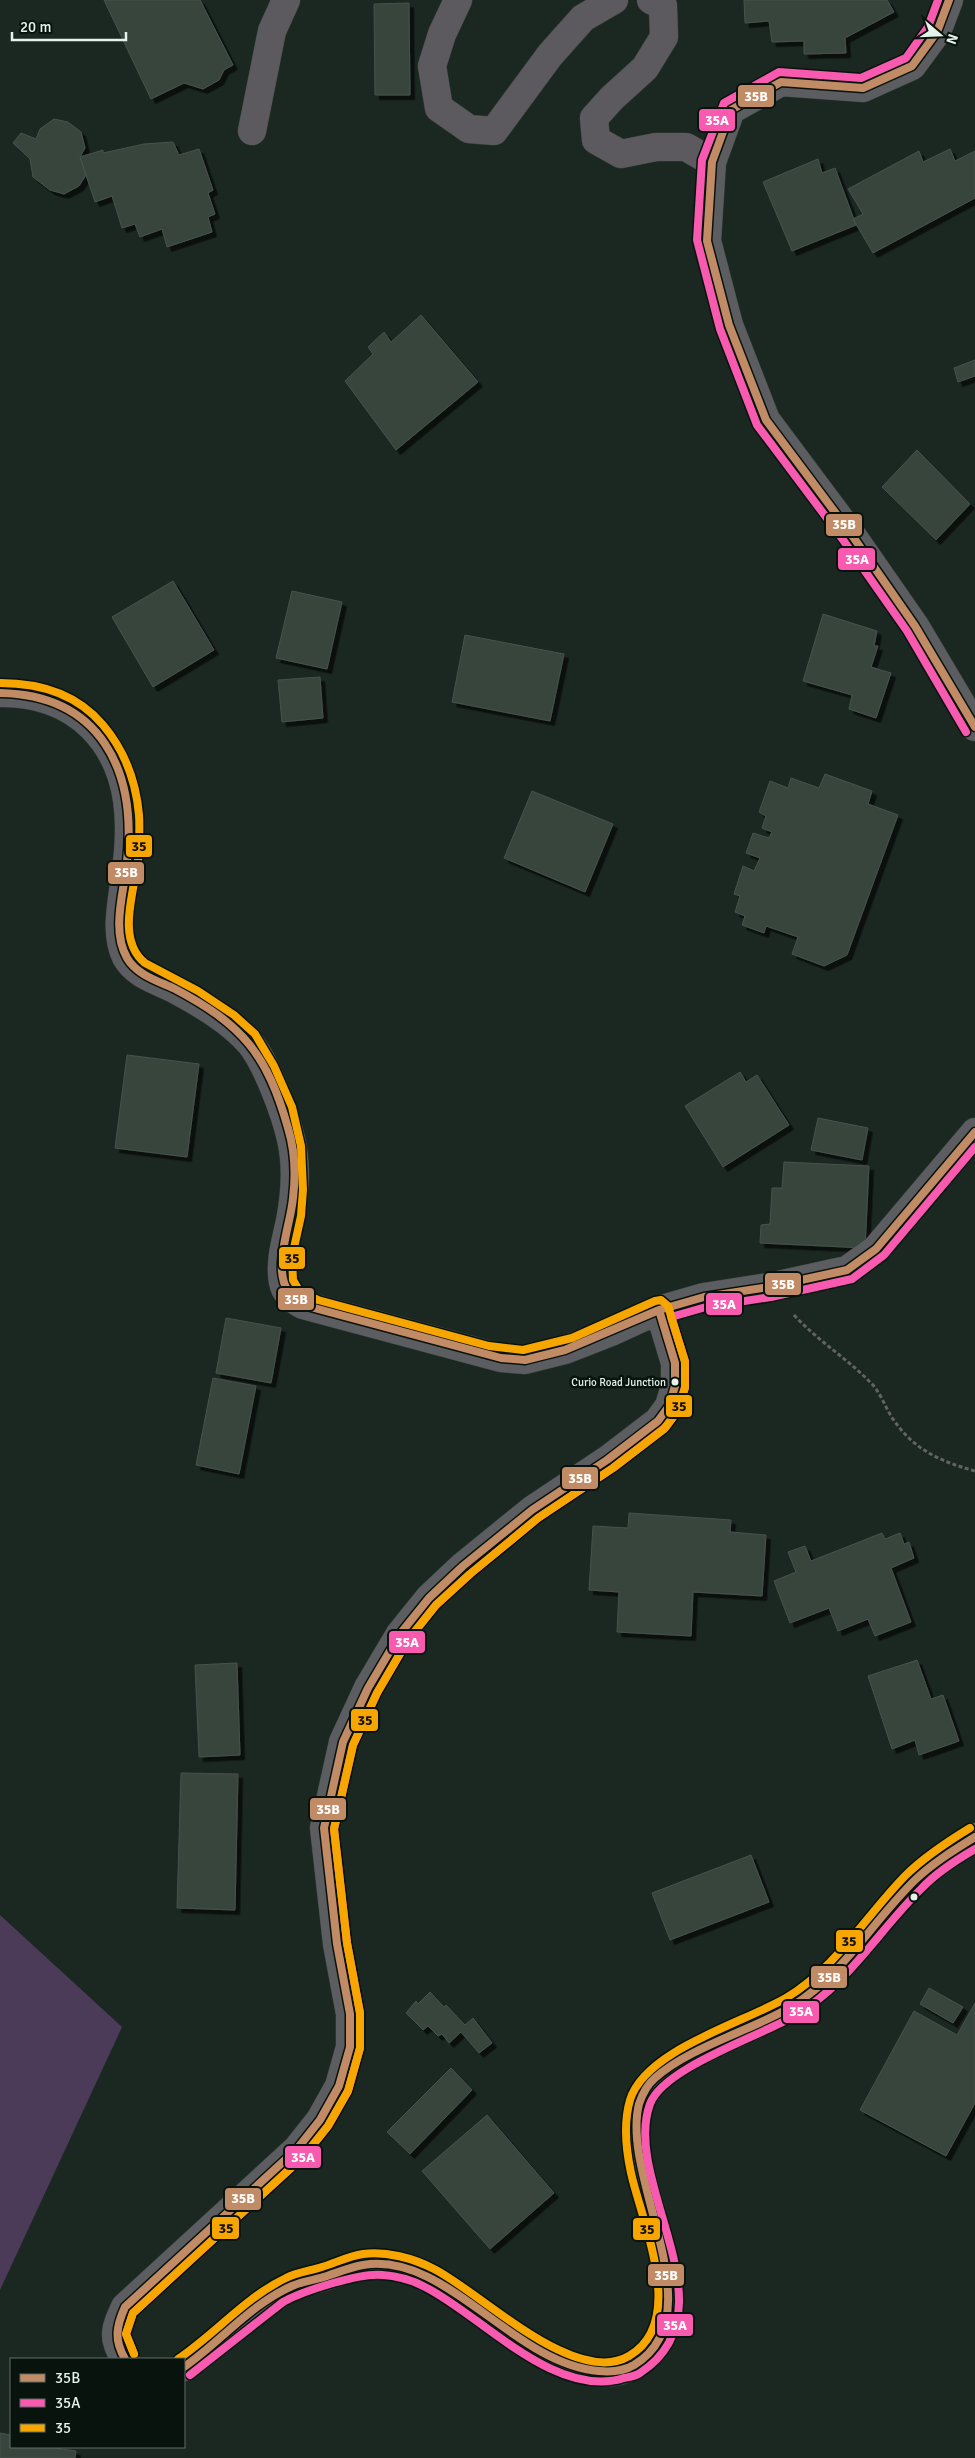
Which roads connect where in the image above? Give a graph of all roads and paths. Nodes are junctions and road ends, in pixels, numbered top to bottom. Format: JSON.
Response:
{"nodes":[{"id":1,"x":286,"y":0,"type":"edge"},
{"id":2,"x":458,"y":0,"type":"edge"},
{"id":3,"x":614,"y":0,"type":"edge"},
{"id":4,"x":651,"y":0,"type":"edge"},
{"id":5,"x":949,"y":0,"type":"edge"},
{"id":6,"x":252,"y":131,"type":"dead end"},
{"id":7,"x":712,"y":162,"type":"junction"},
{"id":8,"x":0,"y":693,"type":"edge"},
{"id":9,"x":975,"y":727,"type":"edge"},
{"id":10,"x":975,"y":1132,"type":"edge"},
{"id":11,"x":769,"y":1287,"type":"junction"},
{"id":12,"x":659,"y":1310,"type":"junction"},
{"id":13,"x":975,"y":1471,"type":"edge"},
{"id":14,"x":975,"y":1837,"type":"edge"},
{"id":15,"x":124,"y":2358,"type":"edge"},
{"id":16,"x":185,"y":2366,"type":"edge"}],
"edges":[{"from":1,"to":6,"type":"street"},
{"from":2,"to":3,"type":"street"},
{"from":4,"to":7,"type":"street"},
{"from":5,"to":7,"type":"main road"},
{"from":7,"to":9,"type":"main road"},
{"from":8,"to":12,"type":"main road"},
{"from":10,"to":11,"type":"main road"},
{"from":11,"to":12,"type":"main road"},
{"from":11,"to":13,"type":"path"},
{"from":12,"to":15,"type":"main road"},
{"from":14,"to":16,"type":"main road"}]}
